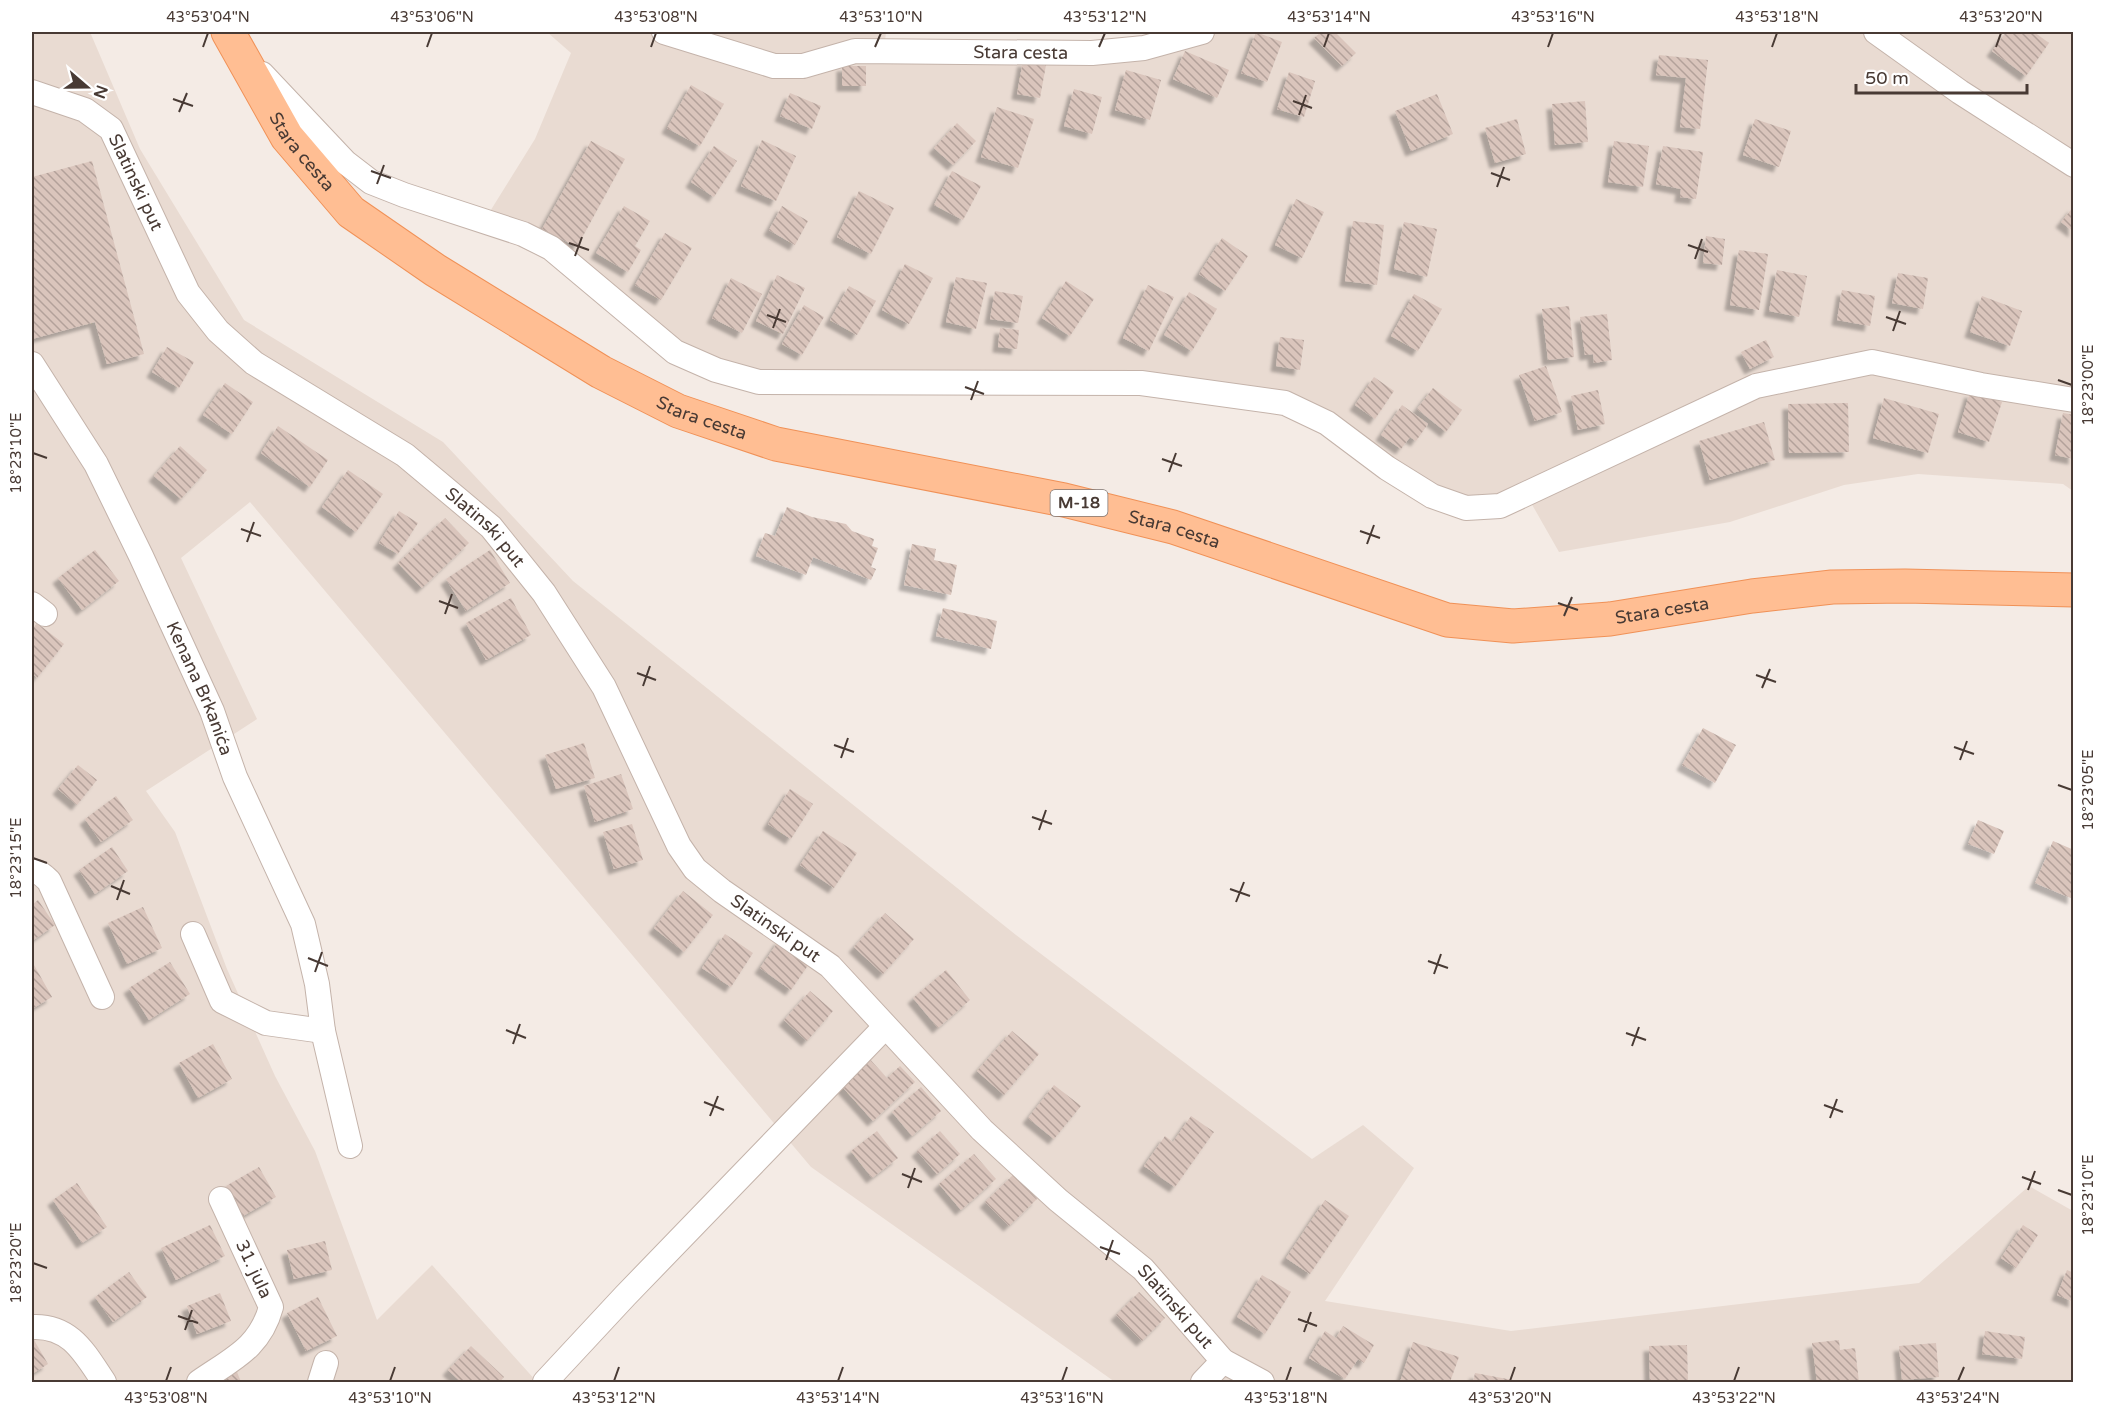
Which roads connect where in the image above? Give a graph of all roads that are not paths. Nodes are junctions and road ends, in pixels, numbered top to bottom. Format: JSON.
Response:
{"nodes":[{"id":1,"x":664,"y":32,"type":"edge"},
{"id":2,"x":1202,"y":32,"type":"edge"},
{"id":3,"x":1876,"y":32,"type":"edge"},
{"id":4,"x":232,"y":39,"type":"edge"},
{"id":5,"x":856,"y":41,"type":"edge"},
{"id":6,"x":32,"y":92,"type":"edge"},
{"id":7,"x":2073,"y":165,"type":"edge"},
{"id":8,"x":32,"y":364,"type":"edge"},
{"id":9,"x":2073,"y":399,"type":"edge"},
{"id":10,"x":2073,"y":590,"type":"edge"},
{"id":11,"x":32,"y":872,"type":"edge"},
{"id":12,"x":193,"y":934,"type":"dead end"},
{"id":13,"x":102,"y":997,"type":"dead end"},
{"id":14,"x":885,"y":1027,"type":"junction"},
{"id":15,"x":322,"y":1031,"type":"junction"},
{"id":16,"x":350,"y":1146,"type":"dead end"},
{"id":17,"x":221,"y":1199,"type":"dead end"},
{"id":18,"x":32,"y":1327,"type":"edge"},
{"id":19,"x":1223,"y":1361,"type":"junction"},
{"id":20,"x":104,"y":1383,"type":"edge"},
{"id":21,"x":200,"y":1383,"type":"edge"},
{"id":22,"x":545,"y":1383,"type":"edge"},
{"id":23,"x":1203,"y":1383,"type":"edge"},
{"id":24,"x":1262,"y":1383,"type":"edge"}],
"edges":[{"from":1,"to":5,"type":"street","name":"Stara cesta"},
{"from":2,"to":5,"type":"street","name":"Stara cesta"},
{"from":3,"to":7,"type":"street"},
{"from":4,"to":9,"type":"street","name":"Stara cesta"},
{"from":4,"to":10,"type":"main road","name":"Stara cesta","number":"M-18"},
{"from":6,"to":14,"type":"street","name":"Slatinski put"},
{"from":8,"to":15,"type":"street","name":"Kenana Brkanića"},
{"from":11,"to":13,"type":"street"},
{"from":12,"to":15,"type":"street"},
{"from":14,"to":19,"type":"street","name":"Slatinski put"},
{"from":14,"to":22,"type":"street"},
{"from":15,"to":16,"type":"street","name":"Kenana Brkanića"},
{"from":17,"to":21,"type":"street","name":"31. jula"},
{"from":18,"to":20,"type":"street"},
{"from":19,"to":23,"type":"street"},
{"from":19,"to":24,"type":"street","name":"Slatinski put"}]}
